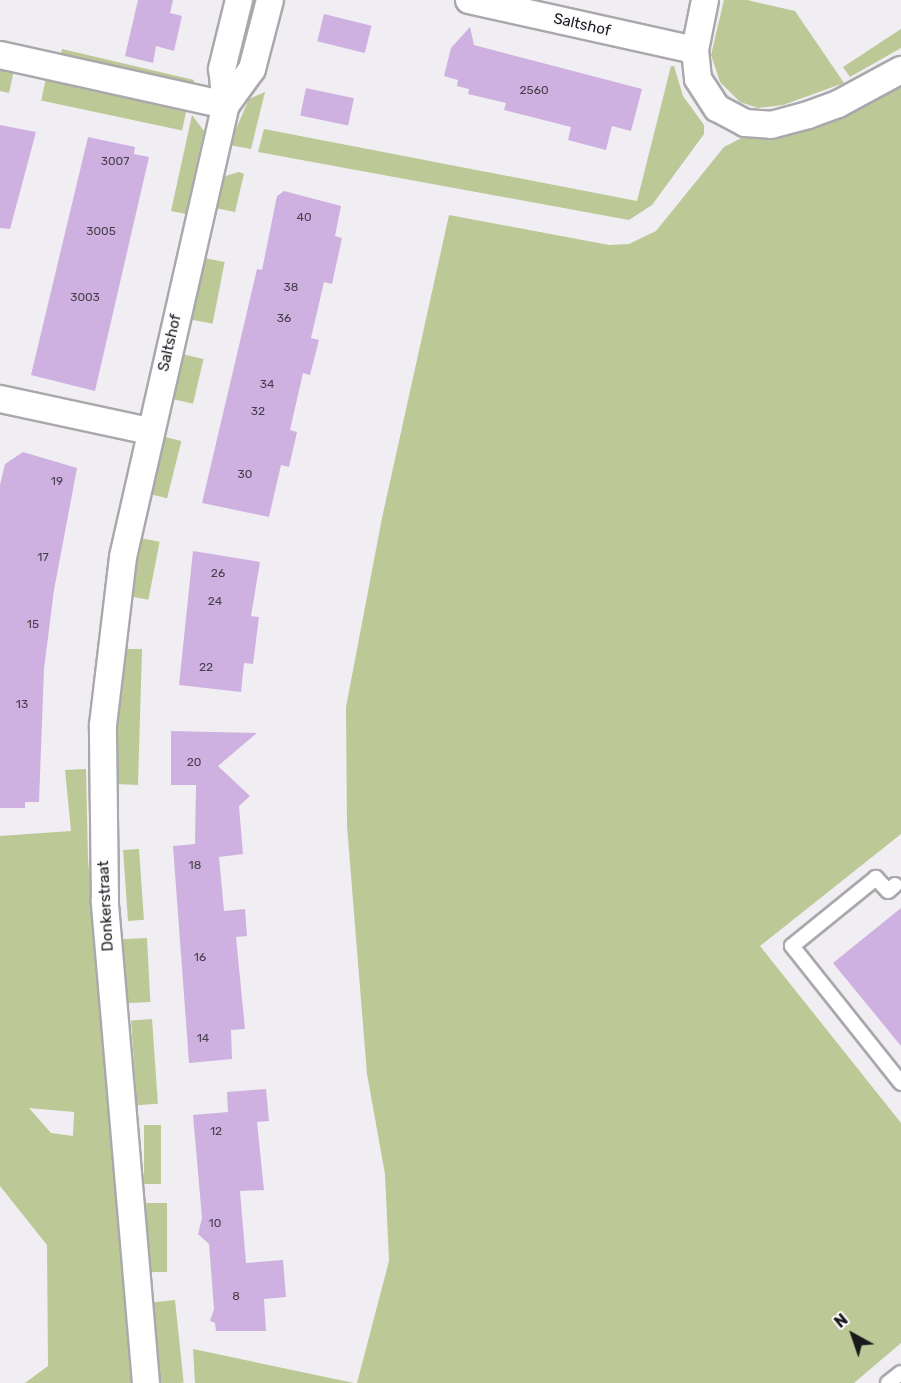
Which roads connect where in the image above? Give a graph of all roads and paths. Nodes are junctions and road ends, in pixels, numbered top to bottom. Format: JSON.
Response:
{"nodes":[{"id":1,"x":239,"y":0,"type":"edge"},
{"id":2,"x":270,"y":0,"type":"edge"},
{"id":3,"x":469,"y":0,"type":"edge"},
{"id":4,"x":705,"y":0,"type":"edge"},
{"id":5,"x":695,"y":50,"type":"junction"},
{"id":6,"x":0,"y":55,"type":"edge"},
{"id":7,"x":901,"y":70,"type":"edge"},
{"id":8,"x":226,"y":105,"type":"junction"},
{"id":9,"x":0,"y":399,"type":"edge"},
{"id":10,"x":149,"y":431,"type":"junction"},
{"id":11,"x":895,"y":885,"type":"dead end"},
{"id":12,"x":901,"y":1083,"type":"edge"},
{"id":13,"x":901,"y":1372,"type":"edge"},
{"id":14,"x":146,"y":1383,"type":"edge"},
{"id":15,"x":888,"y":1383,"type":"edge"}],
"edges":[{"from":1,"to":8,"type":"street","name":"Saltshof"},
{"from":2,"to":8,"type":"street","name":"Saltshof"},
{"from":3,"to":5,"type":"street","name":"Saltshof"},
{"from":4,"to":5,"type":"street"},
{"from":5,"to":7,"type":"street"},
{"from":6,"to":8,"type":"street"},
{"from":8,"to":10,"type":"street","name":"Saltshof"},
{"from":9,"to":10,"type":"street"},
{"from":10,"to":14,"type":"street","name":"Donkerstraat"},
{"from":11,"to":12,"type":"lane"},
{"from":13,"to":15,"type":"lane"}]}
